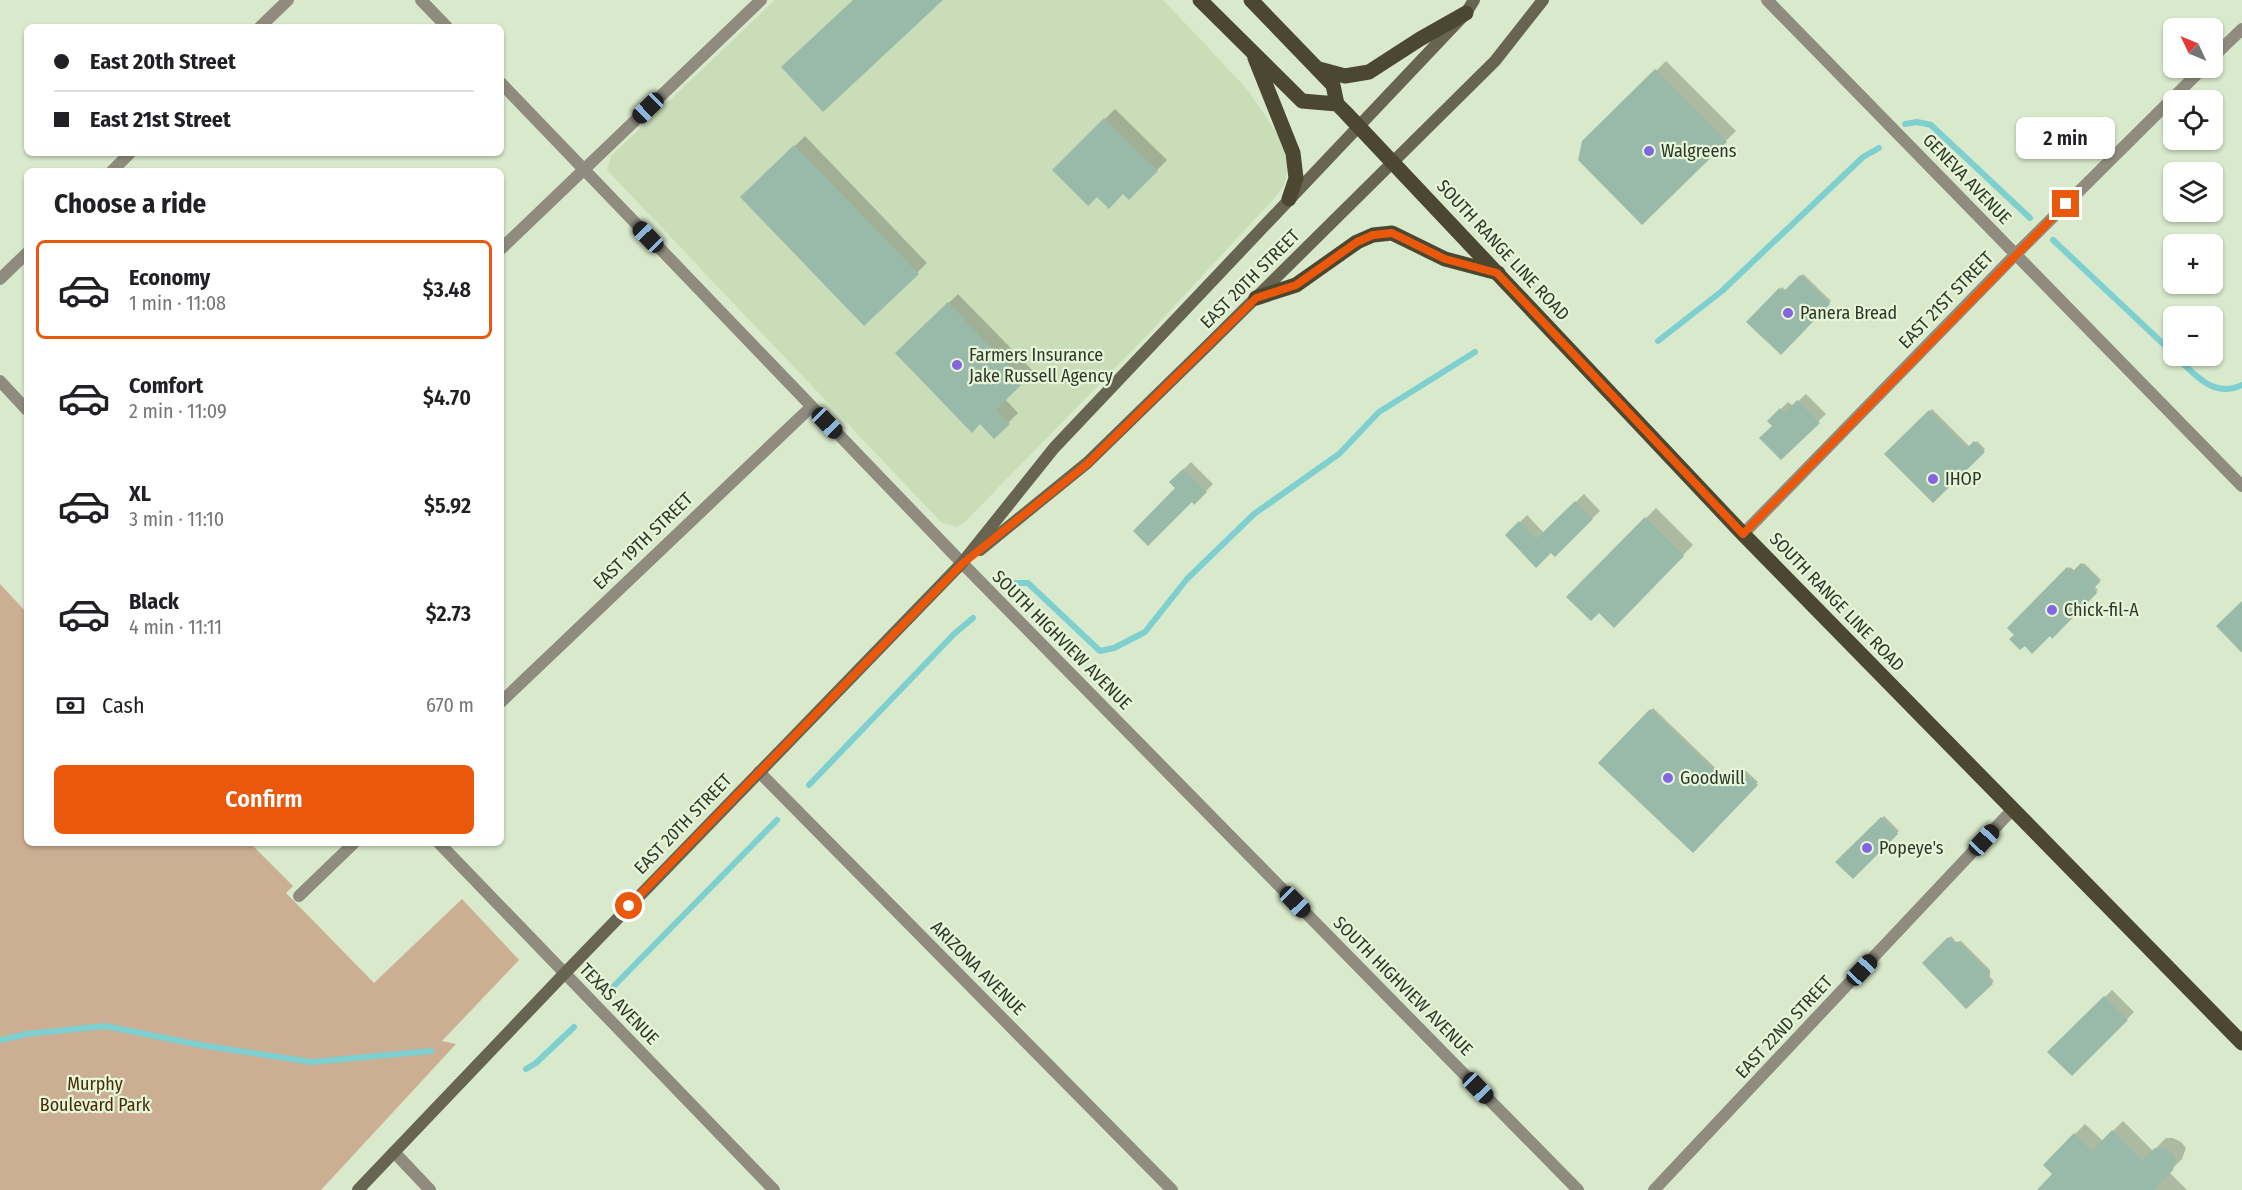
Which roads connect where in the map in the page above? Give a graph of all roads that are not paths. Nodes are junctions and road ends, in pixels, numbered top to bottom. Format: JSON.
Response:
{"nodes":[{"id":1,"x":288,"y":0,"type":"edge"},
{"id":2,"x":421,"y":0,"type":"edge"},
{"id":3,"x":761,"y":0,"type":"edge"},
{"id":4,"x":1200,"y":0,"type":"edge"},
{"id":5,"x":1251,"y":0,"type":"edge"},
{"id":6,"x":1543,"y":0,"type":"edge"},
{"id":7,"x":1767,"y":0,"type":"edge"},
{"id":8,"x":1470,"y":6,"type":"edge"},
{"id":9,"x":263,"y":24,"type":"edge"},
{"id":10,"x":444,"y":24,"type":"edge"},
{"id":11,"x":2242,"y":29,"type":"edge"},
{"id":12,"x":2223,"y":47,"type":"edge"},
{"id":13,"x":1252,"y":52,"type":"junction"},
{"id":14,"x":1319,"y":69,"type":"junction"},
{"id":15,"x":2193,"y":78,"type":"edge"},
{"id":16,"x":504,"y":86,"type":"edge"},
{"id":17,"x":1337,"y":104,"type":"junction"},
{"id":18,"x":1359,"y":126,"type":"junction"},
{"id":19,"x":127,"y":156,"type":"edge"},
{"id":20,"x":1393,"y":162,"type":"junction"},
{"id":21,"x":114,"y":168,"type":"edge"},
{"id":22,"x":583,"y":169,"type":"junction"},
{"id":23,"x":1289,"y":199,"type":"junction"},
{"id":24,"x":504,"y":246,"type":"edge"},
{"id":25,"x":2015,"y":255,"type":"junction"},
{"id":26,"x":24,"y":256,"type":"edge"},
{"id":27,"x":1497,"y":273,"type":"junction"},
{"id":28,"x":0,"y":279,"type":"edge"},
{"id":29,"x":1256,"y":298,"type":"junction"},
{"id":30,"x":0,"y":381,"type":"edge"},
{"id":31,"x":24,"y":407,"type":"edge"},
{"id":32,"x":811,"y":407,"type":"junction"},
{"id":33,"x":2242,"y":486,"type":"edge"},
{"id":34,"x":1743,"y":534,"type":"junction"},
{"id":35,"x":962,"y":564,"type":"junction"},
{"id":36,"x":504,"y":699,"type":"edge"},
{"id":37,"x":759,"y":772,"type":"junction"},
{"id":38,"x":2013,"y":809,"type":"junction"},
{"id":39,"x":351,"y":846,"type":"edge"},
{"id":40,"x":442,"y":846,"type":"edge"},
{"id":41,"x":299,"y":896,"type":"dead end"},
{"id":42,"x":564,"y":974,"type":"junction"},
{"id":43,"x":2242,"y":1043,"type":"edge"},
{"id":44,"x":394,"y":1152,"type":"junction"},
{"id":45,"x":358,"y":1190,"type":"edge"},
{"id":46,"x":430,"y":1190,"type":"edge"},
{"id":47,"x":774,"y":1190,"type":"edge"},
{"id":48,"x":1172,"y":1190,"type":"edge"},
{"id":49,"x":1578,"y":1190,"type":"edge"},
{"id":50,"x":1654,"y":1190,"type":"edge"}],
"edges":[{"from":1,"to":9,"type":"street"},
{"from":2,"to":10,"type":"street"},
{"from":3,"to":22,"type":"street"},
{"from":4,"to":13,"type":"main road"},
{"from":5,"to":14,"type":"main road","name":"SOUTH RANGE LINE ROAD"},
{"from":6,"to":20,"type":"main road","name":"EAST 20TH STREET"},
{"from":7,"to":25,"type":"street","name":"GENEVA AVENUE"},
{"from":8,"to":14,"type":"main road"},
{"from":8,"to":18,"type":"main road","name":"EAST 20TH STREET"},
{"from":11,"to":12,"type":"street"},
{"from":13,"to":17,"type":"main road"},
{"from":13,"to":23,"type":"main road"},
{"from":14,"to":17,"type":"main road","name":"SOUTH RANGE LINE ROAD"},
{"from":15,"to":25,"type":"street","name":"EAST 21ST STREET"},
{"from":16,"to":22,"type":"street","name":"SOUTH HIGHVIEW AVENUE"},
{"from":17,"to":18,"type":"main road","name":"SOUTH RANGE LINE ROAD"},
{"from":18,"to":20,"type":"main road","name":"SOUTH RANGE LINE ROAD"},
{"from":18,"to":23,"type":"main road","name":"EAST 20TH STREET"},
{"from":19,"to":21,"type":"street"},
{"from":20,"to":27,"type":"main road","name":"SOUTH RANGE LINE ROAD"},
{"from":20,"to":29,"type":"main road","name":"EAST 20TH STREET"},
{"from":22,"to":24,"type":"street"},
{"from":22,"to":32,"type":"street","name":"SOUTH HIGHVIEW AVENUE"},
{"from":23,"to":35,"type":"main road","name":"EAST 20TH STREET"},
{"from":25,"to":33,"type":"street","name":"GENEVA AVENUE"},
{"from":25,"to":34,"type":"street","name":"EAST 21ST STREET"},
{"from":26,"to":28,"type":"street"},
{"from":27,"to":29,"type":"main road"},
{"from":27,"to":34,"type":"main road","name":"SOUTH RANGE LINE ROAD"},
{"from":29,"to":35,"type":"main road","name":"EAST 20TH STREET"},
{"from":30,"to":31,"type":"street"},
{"from":32,"to":35,"type":"street","name":"SOUTH HIGHVIEW AVENUE"},
{"from":32,"to":36,"type":"street","name":"EAST 19TH STREET"},
{"from":34,"to":38,"type":"main road","name":"SOUTH RANGE LINE ROAD"},
{"from":35,"to":37,"type":"main road","name":"EAST 20TH STREET"},
{"from":35,"to":49,"type":"street","name":"SOUTH HIGHVIEW AVENUE"},
{"from":37,"to":42,"type":"main road","name":"EAST 20TH STREET"},
{"from":37,"to":48,"type":"street","name":"ARIZONA AVENUE"},
{"from":38,"to":43,"type":"main road","name":"SOUTH RANGE LINE ROAD"},
{"from":38,"to":50,"type":"street","name":"EAST 22ND STREET"},
{"from":39,"to":41,"type":"street"},
{"from":40,"to":42,"type":"street","name":"TEXAS AVENUE"},
{"from":42,"to":44,"type":"main road","name":"EAST 20TH STREET"},
{"from":42,"to":47,"type":"street","name":"TEXAS AVENUE"},
{"from":44,"to":45,"type":"main road","name":"EAST 20TH STREET"},
{"from":44,"to":46,"type":"street"}]}
